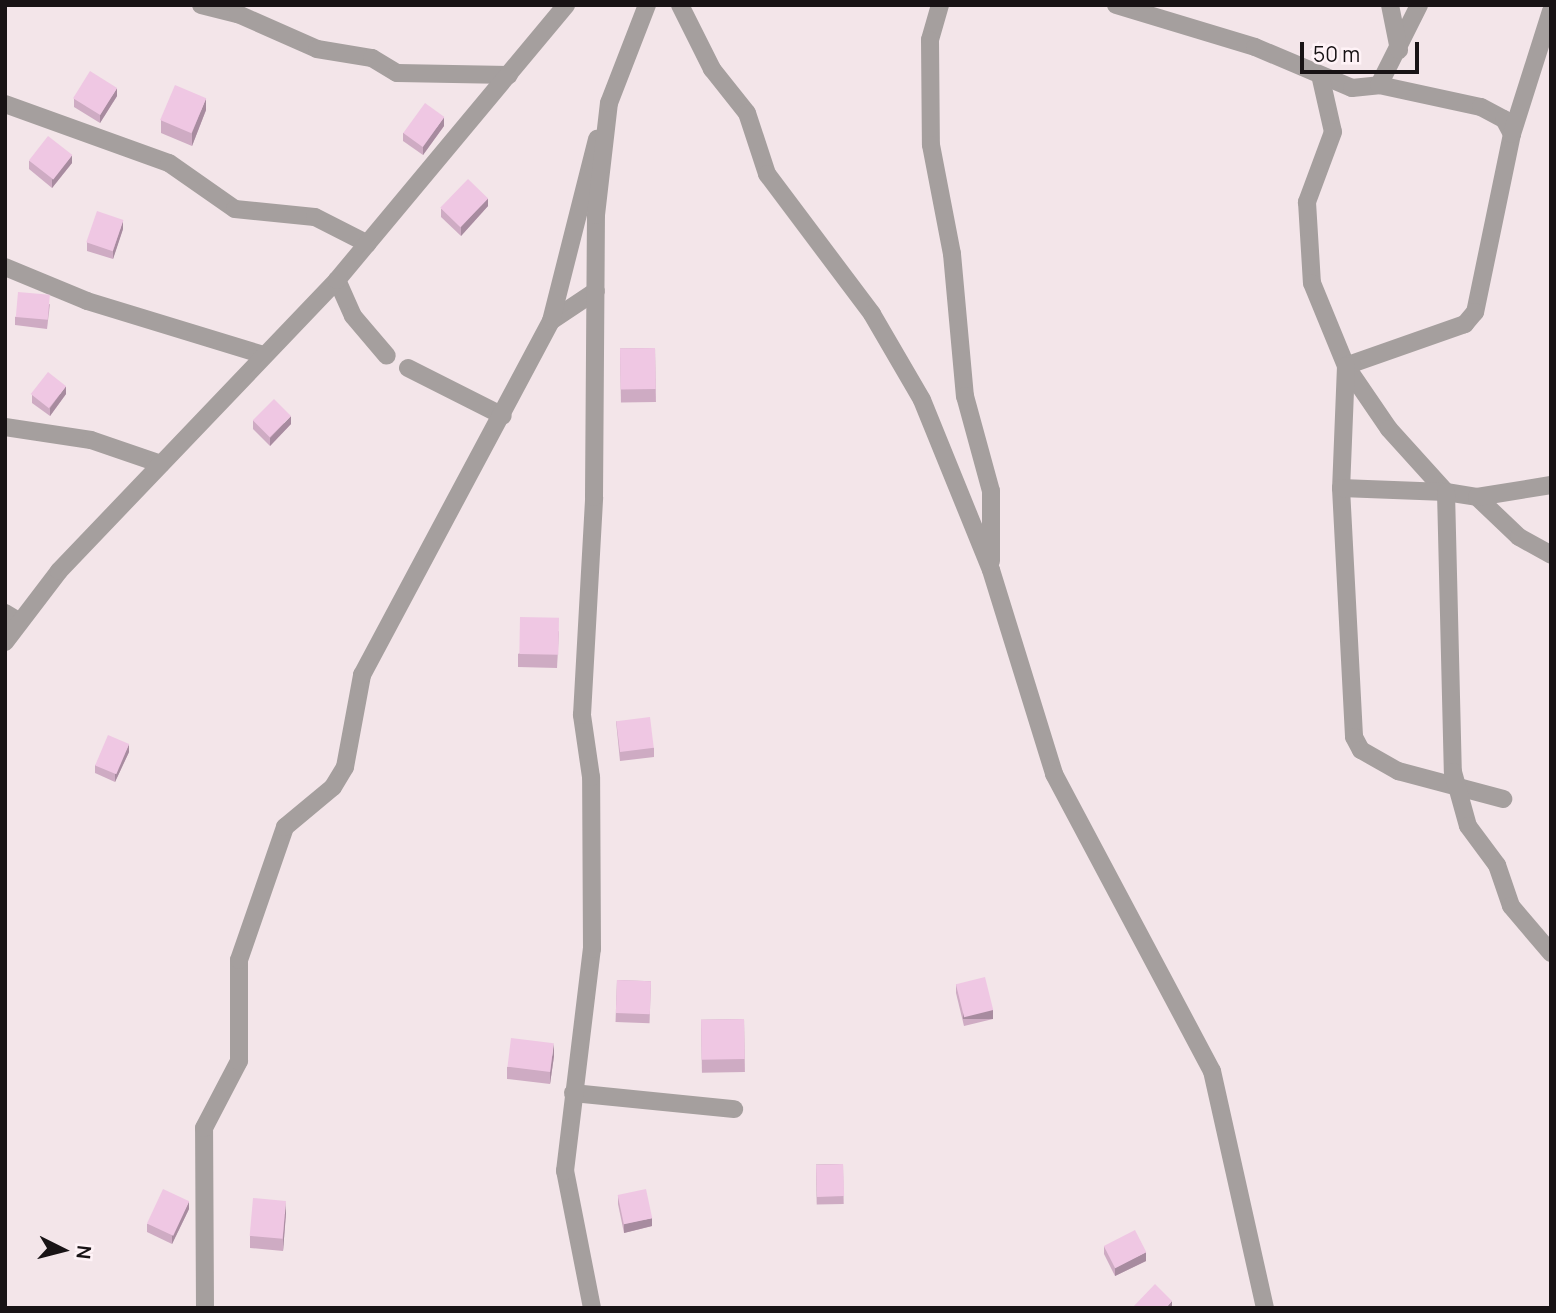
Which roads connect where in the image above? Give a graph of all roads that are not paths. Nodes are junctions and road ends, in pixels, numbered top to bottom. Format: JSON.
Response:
{"nodes":[{"id":1,"x":201,"y":5,"type":"edge"},
{"id":2,"x":566,"y":5,"type":"edge"},
{"id":3,"x":647,"y":5,"type":"edge"},
{"id":4,"x":680,"y":5,"type":"edge"},
{"id":5,"x":940,"y":5,"type":"edge"},
{"id":6,"x":1116,"y":5,"type":"edge"},
{"id":7,"x":1390,"y":5,"type":"edge"},
{"id":8,"x":1419,"y":5,"type":"edge"},
{"id":9,"x":1551,"y":10,"type":"edge"},
{"id":10,"x":1399,"y":53,"type":"junction"},
{"id":11,"x":509,"y":75,"type":"junction"},
{"id":12,"x":1321,"y":79,"type":"junction"},
{"id":13,"x":1379,"y":85,"type":"junction"},
{"id":14,"x":609,"y":103,"type":"junction"},
{"id":15,"x":5,"y":104,"type":"edge"},
{"id":16,"x":1512,"y":134,"type":"junction"},
{"id":17,"x":368,"y":244,"type":"junction"},
{"id":18,"x":5,"y":267,"type":"edge"},
{"id":19,"x":337,"y":281,"type":"junction"},
{"id":20,"x":596,"y":291,"type":"junction"},
{"id":21,"x":551,"y":321,"type":"junction"},
{"id":22,"x":264,"y":355,"type":"junction"},
{"id":23,"x":387,"y":356,"type":"dead end"},
{"id":24,"x":1346,"y":366,"type":"junction"},
{"id":25,"x":408,"y":368,"type":"dead end"},
{"id":26,"x":503,"y":416,"type":"junction"},
{"id":27,"x":5,"y":427,"type":"edge"},
{"id":28,"x":162,"y":464,"type":"junction"},
{"id":29,"x":1551,"y":485,"type":"edge"},
{"id":30,"x":1341,"y":488,"type":"junction"},
{"id":31,"x":1446,"y":492,"type":"junction"},
{"id":32,"x":1477,"y":497,"type":"junction"},
{"id":33,"x":1551,"y":555,"type":"edge"},
{"id":34,"x":991,"y":570,"type":"junction"},
{"id":35,"x":13,"y":617,"type":"edge"},
{"id":36,"x":5,"y":642,"type":"edge"},
{"id":37,"x":1457,"y":787,"type":"junction"},
{"id":38,"x":1503,"y":799,"type":"dead end"},
{"id":39,"x":1551,"y":953,"type":"edge"},
{"id":40,"x":573,"y":1093,"type":"junction"},
{"id":41,"x":734,"y":1109,"type":"dead end"},
{"id":42,"x":205,"y":1308,"type":"edge"},
{"id":43,"x":592,"y":1308,"type":"edge"},
{"id":44,"x":1265,"y":1308,"type":"edge"}],
"edges":[{"from":1,"to":11,"type":"street"},
{"from":2,"to":11,"type":"street"},
{"from":3,"to":14,"type":"street"},
{"from":4,"to":34,"type":"street"},
{"from":5,"to":34,"type":"street"},
{"from":6,"to":12,"type":"street"},
{"from":7,"to":10,"type":"street"},
{"from":8,"to":10,"type":"street"},
{"from":9,"to":16,"type":"street"},
{"from":10,"to":13,"type":"street"},
{"from":11,"to":17,"type":"street"},
{"from":12,"to":13,"type":"street"},
{"from":12,"to":24,"type":"street"},
{"from":13,"to":16,"type":"street"},
{"from":14,"to":20,"type":"street"},
{"from":14,"to":21,"type":"street"},
{"from":15,"to":17,"type":"street"},
{"from":16,"to":24,"type":"street"},
{"from":17,"to":19,"type":"street"},
{"from":18,"to":22,"type":"street"},
{"from":19,"to":22,"type":"street"},
{"from":19,"to":23,"type":"street"},
{"from":20,"to":21,"type":"street"},
{"from":20,"to":40,"type":"street"},
{"from":21,"to":26,"type":"street"},
{"from":22,"to":28,"type":"street"},
{"from":24,"to":30,"type":"street"},
{"from":24,"to":31,"type":"street"},
{"from":25,"to":26,"type":"street"},
{"from":26,"to":42,"type":"street"},
{"from":27,"to":28,"type":"street"},
{"from":28,"to":35,"type":"street"},
{"from":29,"to":32,"type":"street"},
{"from":30,"to":31,"type":"street"},
{"from":30,"to":37,"type":"street"},
{"from":31,"to":32,"type":"street"},
{"from":31,"to":37,"type":"street"},
{"from":32,"to":33,"type":"street"},
{"from":34,"to":44,"type":"street"},
{"from":35,"to":36,"type":"street"},
{"from":37,"to":38,"type":"street"},
{"from":37,"to":39,"type":"street"},
{"from":40,"to":41,"type":"street"},
{"from":40,"to":43,"type":"street"}]}
